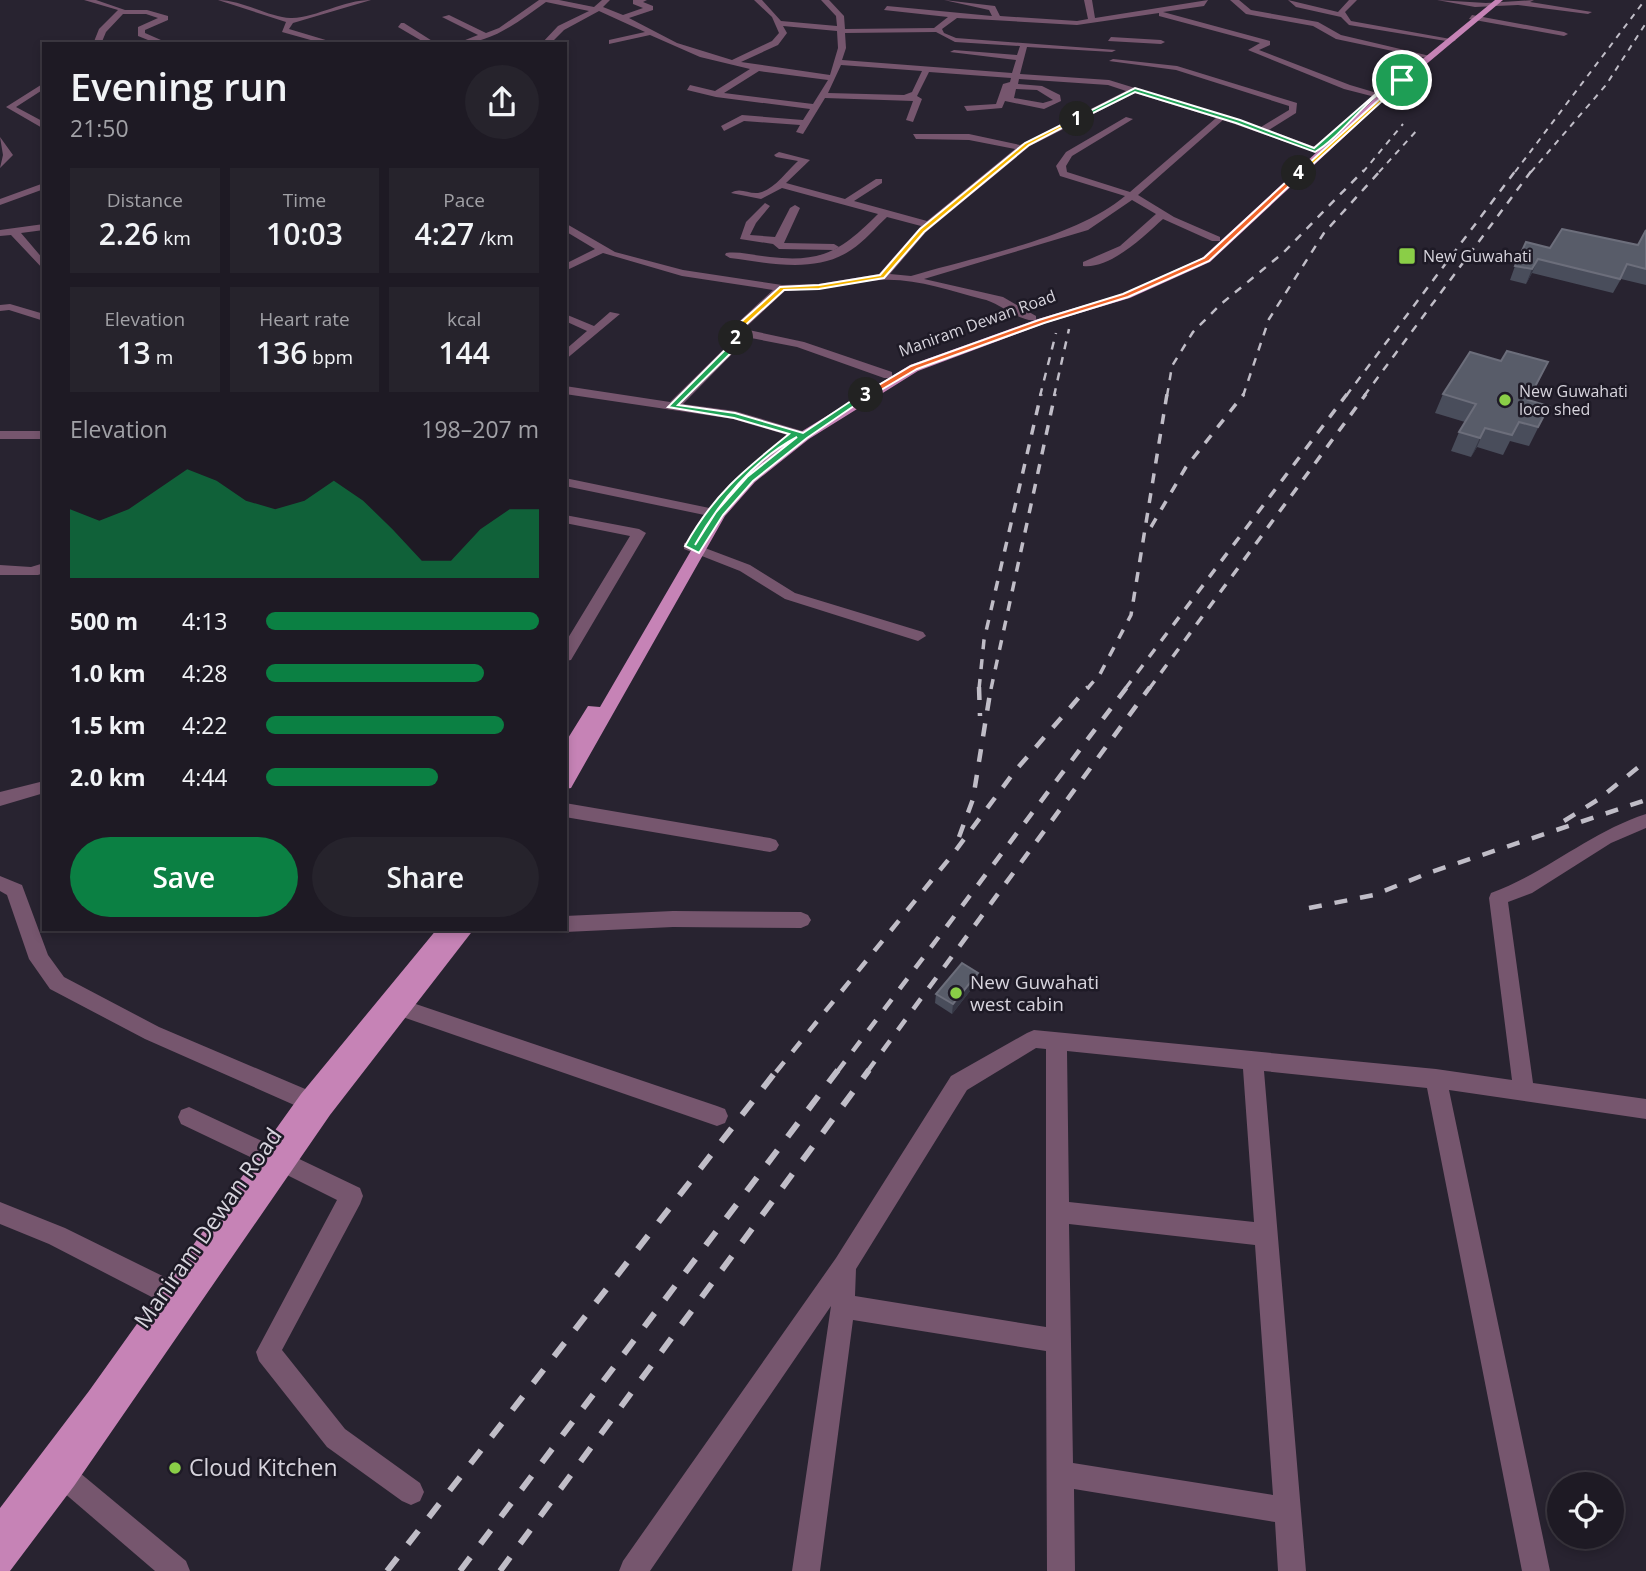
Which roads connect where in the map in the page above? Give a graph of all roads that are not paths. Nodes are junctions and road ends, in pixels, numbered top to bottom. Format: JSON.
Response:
{"nodes":[{"id":1,"x":33,"y":0,"type":"edge"},
{"id":2,"x":44,"y":0,"type":"edge"},
{"id":3,"x":88,"y":0,"type":"edge"},
{"id":4,"x":222,"y":0,"type":"edge"},
{"id":5,"x":367,"y":0,"type":"edge"},
{"id":6,"x":543,"y":0,"type":"edge"},
{"id":7,"x":606,"y":0,"type":"edge"},
{"id":8,"x":643,"y":0,"type":"edge"},
{"id":9,"x":758,"y":0,"type":"edge"},
{"id":10,"x":825,"y":0,"type":"edge"},
{"id":11,"x":897,"y":0,"type":"edge"},
{"id":12,"x":948,"y":0,"type":"edge"},
{"id":13,"x":1000,"y":0,"type":"edge"},
{"id":14,"x":1088,"y":0,"type":"edge"},
{"id":15,"x":1204,"y":0,"type":"edge"},
{"id":16,"x":1234,"y":0,"type":"edge"},
{"id":17,"x":1292,"y":0,"type":"edge"},
{"id":18,"x":1353,"y":0,"type":"edge"},
{"id":19,"x":1441,"y":0,"type":"edge"},
{"id":20,"x":1530,"y":0,"type":"edge"},
{"id":21,"x":1520,"y":3,"type":"junction"},
{"id":22,"x":992,"y":8,"type":"junction"},
{"id":23,"x":1486,"y":8,"type":"edge"},
{"id":24,"x":597,"y":9,"type":"junction"},
{"id":25,"x":121,"y":12,"type":"junction"},
{"id":26,"x":1155,"y":12,"type":"junction"},
{"id":27,"x":1588,"y":12,"type":"dead end"},
{"id":28,"x":1343,"y":15,"type":"junction"},
{"id":29,"x":624,"y":16,"type":"junction"},
{"id":30,"x":955,"y":16,"type":"junction"},
{"id":31,"x":446,"y":17,"type":"dead end"},
{"id":32,"x":1242,"y":17,"type":"junction"},
{"id":33,"x":998,"y":19,"type":"junction"},
{"id":34,"x":290,"y":21,"type":"junction"},
{"id":35,"x":779,"y":23,"type":"junction"},
{"id":36,"x":1091,"y":24,"type":"junction"},
{"id":37,"x":401,"y":25,"type":"dead end"},
{"id":38,"x":1215,"y":29,"type":"junction"},
{"id":39,"x":841,"y":30,"type":"junction"},
{"id":40,"x":939,"y":30,"type":"junction"},
{"id":41,"x":651,"y":33,"type":"junction"},
{"id":42,"x":997,"y":33,"type":"dead end"},
{"id":43,"x":1564,"y":34,"type":"dead end"},
{"id":44,"x":486,"y":36,"type":"junction"},
{"id":45,"x":1449,"y":40,"type":"junction"},
{"id":46,"x":98,"y":42,"type":"edge"},
{"id":47,"x":161,"y":42,"type":"edge"},
{"id":48,"x":328,"y":42,"type":"edge"},
{"id":49,"x":430,"y":42,"type":"edge"},
{"id":50,"x":466,"y":42,"type":"edge"},
{"id":51,"x":547,"y":42,"type":"edge"},
{"id":52,"x":612,"y":42,"type":"dead end"},
{"id":53,"x":1161,"y":42,"type":"dead end"},
{"id":54,"x":995,"y":43,"type":"junction"},
{"id":55,"x":1024,"y":45,"type":"junction"},
{"id":56,"x":1112,"y":50,"type":"junction"},
{"id":57,"x":954,"y":52,"type":"dead end"},
{"id":58,"x":1426,"y":56,"type":"junction"},
{"id":59,"x":1021,"y":58,"type":"junction"},
{"id":60,"x":1113,"y":61,"type":"junction"},
{"id":61,"x":735,"y":62,"type":"junction"},
{"id":62,"x":838,"y":62,"type":"junction"},
{"id":63,"x":876,"y":65,"type":"junction"},
{"id":64,"x":759,"y":67,"type":"junction"},
{"id":65,"x":928,"y":68,"type":"junction"},
{"id":66,"x":1013,"y":74,"type":"junction"},
{"id":67,"x":869,"y":75,"type":"dead end"},
{"id":68,"x":833,"y":78,"type":"junction"},
{"id":69,"x":1399,"y":79,"type":"junction"},
{"id":70,"x":1103,"y":82,"type":"junction"},
{"id":71,"x":1014,"y":85,"type":"junction"},
{"id":72,"x":42,"y":86,"type":"edge"},
{"id":73,"x":862,"y":86,"type":"dead end"},
{"id":74,"x":690,"y":88,"type":"dead end"},
{"id":75,"x":1135,"y":90,"type":"junction"},
{"id":76,"x":716,"y":93,"type":"junction"},
{"id":77,"x":823,"y":95,"type":"junction"},
{"id":78,"x":1380,"y":95,"type":"junction"},
{"id":79,"x":855,"y":96,"type":"junction"},
{"id":80,"x":905,"y":98,"type":"junction"},
{"id":81,"x":968,"y":104,"type":"dead end"},
{"id":82,"x":816,"y":107,"type":"junction"},
{"id":83,"x":1222,"y":117,"type":"junction"},
{"id":84,"x":1129,"y":119,"type":"dead end"},
{"id":85,"x":909,"y":120,"type":"dead end"},
{"id":86,"x":42,"y":125,"type":"edge"},
{"id":87,"x":724,"y":128,"type":"dead end"},
{"id":88,"x":1262,"y":130,"type":"junction"},
{"id":89,"x":916,"y":136,"type":"dead end"},
{"id":90,"x":0,"y":141,"type":"edge"},
{"id":91,"x":1022,"y":148,"type":"junction"},
{"id":92,"x":1319,"y":151,"type":"junction"},
{"id":93,"x":779,"y":155,"type":"dead end"},
{"id":94,"x":0,"y":165,"type":"edge"},
{"id":95,"x":879,"y":181,"type":"dead end"},
{"id":96,"x":782,"y":184,"type":"junction"},
{"id":97,"x":0,"y":186,"type":"edge"},
{"id":98,"x":42,"y":186,"type":"edge"},
{"id":99,"x":42,"y":187,"type":"edge"},
{"id":100,"x":736,"y":193,"type":"dead end"},
{"id":101,"x":1131,"y":195,"type":"junction"},
{"id":102,"x":0,"y":202,"type":"edge"},
{"id":103,"x":845,"y":202,"type":"junction"},
{"id":104,"x":765,"y":206,"type":"dead end"},
{"id":105,"x":795,"y":208,"type":"dead end"},
{"id":106,"x":885,"y":213,"type":"junction"},
{"id":107,"x":1161,"y":215,"type":"junction"},
{"id":108,"x":929,"y":225,"type":"junction"},
{"id":109,"x":42,"y":227,"type":"edge"},
{"id":110,"x":567,"y":227,"type":"edge"},
{"id":111,"x":14,"y":231,"type":"junction"},
{"id":112,"x":0,"y":233,"type":"edge"},
{"id":113,"x":1216,"y":239,"type":"junction"},
{"id":114,"x":778,"y":240,"type":"junction"},
{"id":115,"x":847,"y":247,"type":"junction"},
{"id":116,"x":603,"y":249,"type":"junction"},
{"id":117,"x":730,"y":255,"type":"dead end"},
{"id":118,"x":1087,"y":264,"type":"dead end"},
{"id":119,"x":42,"y":265,"type":"edge"},
{"id":120,"x":567,"y":267,"type":"edge"},
{"id":121,"x":882,"y":277,"type":"junction"},
{"id":122,"x":911,"y":279,"type":"junction"},
{"id":123,"x":782,"y":288,"type":"junction"},
{"id":124,"x":0,"y":308,"type":"edge"},
{"id":125,"x":614,"y":314,"type":"dead end"},
{"id":126,"x":42,"y":317,"type":"edge"},
{"id":127,"x":567,"y":318,"type":"edge"},
{"id":128,"x":1031,"y":318,"type":"junction"},
{"id":129,"x":594,"y":330,"type":"junction"},
{"id":130,"x":735,"y":331,"type":"junction"},
{"id":131,"x":567,"y":354,"type":"edge"},
{"id":132,"x":888,"y":375,"type":"junction"},
{"id":133,"x":567,"y":390,"type":"edge"},
{"id":134,"x":672,"y":407,"type":"junction"},
{"id":135,"x":0,"y":435,"type":"edge"},
{"id":136,"x":42,"y":435,"type":"edge"},
{"id":137,"x":799,"y":435,"type":"junction"},
{"id":138,"x":567,"y":482,"type":"edge"},
{"id":139,"x":714,"y":512,"type":"junction"},
{"id":140,"x":567,"y":519,"type":"edge"},
{"id":141,"x":694,"y":548,"type":"junction"},
{"id":142,"x":42,"y":567,"type":"edge"},
{"id":143,"x":0,"y":570,"type":"edge"},
{"id":144,"x":918,"y":636,"type":"dead end"},
{"id":145,"x":567,"y":653,"type":"edge"},
{"id":146,"x":567,"y":755,"type":"edge"},
{"id":147,"x":567,"y":779,"type":"edge"},
{"id":148,"x":42,"y":788,"type":"edge"},
{"id":149,"x":0,"y":800,"type":"edge"},
{"id":150,"x":567,"y":810,"type":"edge"},
{"id":151,"x":1646,"y":821,"type":"edge"},
{"id":152,"x":770,"y":845,"type":"dead end"},
{"id":153,"x":0,"y":883,"type":"edge"},
{"id":154,"x":801,"y":920,"type":"dead end"},
{"id":155,"x":567,"y":924,"type":"edge"},
{"id":156,"x":447,"y":931,"type":"edge"},
{"id":157,"x":462,"y":931,"type":"edge"},
{"id":158,"x":401,"y":1008,"type":"junction"},
{"id":159,"x":1056,"y":1042,"type":"junction"},
{"id":160,"x":1253,"y":1061,"type":"junction"},
{"id":161,"x":1436,"y":1079,"type":"junction"},
{"id":162,"x":1524,"y":1093,"type":"junction"},
{"id":163,"x":309,"y":1101,"type":"junction"},
{"id":164,"x":1646,"y":1109,"type":"edge"},
{"id":165,"x":717,"y":1116,"type":"dead end"},
{"id":166,"x":190,"y":1117,"type":"dead end"},
{"id":167,"x":278,"y":1160,"type":"junction"},
{"id":168,"x":1058,"y":1212,"type":"junction"},
{"id":169,"x":0,"y":1213,"type":"edge"},
{"id":170,"x":1266,"y":1235,"type":"junction"},
{"id":171,"x":844,"y":1266,"type":"junction"},
{"id":172,"x":181,"y":1298,"type":"junction"},
{"id":173,"x":843,"y":1306,"type":"junction"},
{"id":174,"x":1059,"y":1341,"type":"junction"},
{"id":175,"x":106,"y":1404,"type":"junction"},
{"id":176,"x":1060,"y":1474,"type":"junction"},
{"id":177,"x":65,"y":1477,"type":"junction"},
{"id":178,"x":411,"y":1492,"type":"dead end"},
{"id":179,"x":1288,"y":1511,"type":"junction"},
{"id":180,"x":0,"y":1530,"type":"edge"},
{"id":181,"x":0,"y":1561,"type":"edge"},
{"id":182,"x":176,"y":1571,"type":"edge"},
{"id":183,"x":633,"y":1571,"type":"edge"},
{"id":184,"x":806,"y":1571,"type":"edge"},
{"id":185,"x":1061,"y":1571,"type":"edge"},
{"id":186,"x":1292,"y":1571,"type":"edge"},
{"id":187,"x":1536,"y":1571,"type":"edge"}],
"edges":[{"from":1,"to":2,"type":"street"},
{"from":3,"to":25,"type":"street"},
{"from":4,"to":34,"type":"street"},
{"from":5,"to":34,"type":"street"},
{"from":6,"to":24,"type":"street"},
{"from":6,"to":44,"type":"street"},
{"from":7,"to":24,"type":"street"},
{"from":8,"to":29,"type":"street"},
{"from":9,"to":35,"type":"street"},
{"from":10,"to":39,"type":"street"},
{"from":11,"to":30,"type":"street"},
{"from":12,"to":22,"type":"street"},
{"from":13,"to":22,"type":"street"},
{"from":14,"to":36,"type":"street"},
{"from":15,"to":26,"type":"street"},
{"from":16,"to":32,"type":"street"},
{"from":17,"to":28,"type":"street"},
{"from":18,"to":28,"type":"street"},
{"from":19,"to":23,"type":"street"},
{"from":20,"to":21,"type":"street"},
{"from":21,"to":23,"type":"street"},
{"from":21,"to":27,"type":"street"},
{"from":22,"to":33,"type":"street"},
{"from":23,"to":43,"type":"street"},
{"from":23,"to":45,"type":"main road","name":"Maniram Dewan Road"},
{"from":24,"to":29,"type":"street"},
{"from":24,"to":51,"type":"street"},
{"from":25,"to":46,"type":"street"},
{"from":25,"to":47,"type":"street"},
{"from":26,"to":36,"type":"street"},
{"from":26,"to":38,"type":"street"},
{"from":28,"to":45,"type":"street"},
{"from":29,"to":41,"type":"street"},
{"from":30,"to":33,"type":"street"},
{"from":30,"to":40,"type":"street"},
{"from":31,"to":44,"type":"street"},
{"from":32,"to":38,"type":"street"},
{"from":32,"to":58,"type":"street"},
{"from":33,"to":36,"type":"street"},
{"from":34,"to":48,"type":"street"},
{"from":35,"to":39,"type":"street"},
{"from":35,"to":61,"type":"street"},
{"from":37,"to":49,"type":"street"},
{"from":38,"to":78,"type":"street"},
{"from":39,"to":40,"type":"street"},
{"from":39,"to":62,"type":"street"},
{"from":40,"to":54,"type":"street"},
{"from":41,"to":52,"type":"street"},
{"from":41,"to":61,"type":"street"},
{"from":42,"to":54,"type":"street"},
{"from":44,"to":50,"type":"street"},
{"from":45,"to":58,"type":"main road","name":"Maniram Dewan Road"},
{"from":45,"to":69,"type":"main road","name":"Maniram Dewan Road"},
{"from":53,"to":56,"type":"street"},
{"from":54,"to":55,"type":"street"},
{"from":55,"to":56,"type":"street"},
{"from":55,"to":59,"type":"street"},
{"from":56,"to":60,"type":"street"},
{"from":57,"to":59,"type":"street"},
{"from":58,"to":69,"type":"main road","name":"Maniram Dewan Road"},
{"from":59,"to":66,"type":"street"},
{"from":60,"to":70,"type":"street"},
{"from":60,"to":88,"type":"street"},
{"from":61,"to":64,"type":"street"},
{"from":62,"to":63,"type":"street"},
{"from":62,"to":68,"type":"street"},
{"from":63,"to":65,"type":"street"},
{"from":63,"to":67,"type":"street"},
{"from":64,"to":68,"type":"street"},
{"from":64,"to":76,"type":"street"},
{"from":65,"to":66,"type":"street"},
{"from":65,"to":80,"type":"street"},
{"from":66,"to":70,"type":"street"},
{"from":66,"to":71,"type":"street"},
{"from":66,"to":81,"type":"street"},
{"from":68,"to":77,"type":"street"},
{"from":69,"to":78,"type":"main road","name":"Maniram Dewan Road"},
{"from":70,"to":75,"type":"street"},
{"from":71,"to":71,"type":"street"},
{"from":72,"to":86,"type":"street"},
{"from":73,"to":79,"type":"street"},
{"from":74,"to":76,"type":"street"},
{"from":75,"to":83,"type":"street"},
{"from":75,"to":91,"type":"street"},
{"from":76,"to":82,"type":"street"},
{"from":77,"to":79,"type":"street"},
{"from":77,"to":82,"type":"street"},
{"from":78,"to":92,"type":"main road","name":"Maniram Dewan Road"},
{"from":79,"to":80,"type":"street"},
{"from":80,"to":85,"type":"street"},
{"from":82,"to":87,"type":"street"},
{"from":83,"to":88,"type":"street"},
{"from":83,"to":101,"type":"street"},
{"from":84,"to":101,"type":"street"},
{"from":88,"to":92,"type":"street"},
{"from":89,"to":91,"type":"street"},
{"from":90,"to":94,"type":"street"},
{"from":91,"to":108,"type":"street"},
{"from":92,"to":113,"type":"main road","name":"Maniram Dewan Road"},
{"from":92,"to":137,"type":"main road","name":"Maniram Dewan Road"},
{"from":93,"to":96,"type":"street"},
{"from":95,"to":103,"type":"street"},
{"from":96,"to":100,"type":"street"},
{"from":96,"to":103,"type":"street"},
{"from":97,"to":98,"type":"street"},
{"from":99,"to":102,"type":"street"},
{"from":101,"to":107,"type":"street"},
{"from":101,"to":122,"type":"street"},
{"from":103,"to":106,"type":"street"},
{"from":104,"to":114,"type":"street"},
{"from":105,"to":114,"type":"street"},
{"from":106,"to":108,"type":"street"},
{"from":106,"to":115,"type":"street"},
{"from":107,"to":113,"type":"street"},
{"from":107,"to":118,"type":"street"},
{"from":108,"to":121,"type":"street"},
{"from":109,"to":111,"type":"street"},
{"from":110,"to":116,"type":"street"},
{"from":111,"to":112,"type":"street"},
{"from":111,"to":119,"type":"street"},
{"from":113,"to":128,"type":"main road","name":"Maniram Dewan Road"},
{"from":114,"to":115,"type":"street"},
{"from":115,"to":117,"type":"street"},
{"from":116,"to":120,"type":"street"},
{"from":116,"to":123,"type":"street"},
{"from":121,"to":122,"type":"street"},
{"from":121,"to":123,"type":"street"},
{"from":122,"to":128,"type":"street"},
{"from":123,"to":130,"type":"street"},
{"from":124,"to":126,"type":"street"},
{"from":125,"to":129,"type":"street"},
{"from":127,"to":129,"type":"street"},
{"from":128,"to":132,"type":"main road","name":"Maniram Dewan Road"},
{"from":129,"to":131,"type":"street"},
{"from":130,"to":132,"type":"street"},
{"from":130,"to":134,"type":"street"},
{"from":132,"to":137,"type":"main road","name":"Maniram Dewan Road"},
{"from":133,"to":134,"type":"street"},
{"from":134,"to":137,"type":"street"},
{"from":135,"to":136,"type":"street"},
{"from":137,"to":139,"type":"main road","name":"Maniram Dewan Road"},
{"from":138,"to":139,"type":"street"},
{"from":139,"to":141,"type":"main road","name":"Maniram Dewan Road"},
{"from":140,"to":145,"type":"street"},
{"from":141,"to":144,"type":"street"},
{"from":141,"to":146,"type":"main road","name":"Maniram Dewan Road"},
{"from":141,"to":147,"type":"main road","name":"Maniram Dewan Road"},
{"from":142,"to":143,"type":"street"},
{"from":148,"to":149,"type":"street"},
{"from":150,"to":152,"type":"street"},
{"from":151,"to":162,"type":"street"},
{"from":153,"to":163,"type":"street"},
{"from":154,"to":155,"type":"street"},
{"from":156,"to":163,"type":"main road","name":"Maniram Dewan Road"},
{"from":157,"to":158,"type":"main road","name":"Maniram Dewan Road"},
{"from":158,"to":165,"type":"street"},
{"from":158,"to":167,"type":"main road","name":"Maniram Dewan Road"},
{"from":159,"to":160,"type":"street"},
{"from":159,"to":168,"type":"street"},
{"from":159,"to":171,"type":"street"},
{"from":160,"to":161,"type":"street"},
{"from":160,"to":170,"type":"street"},
{"from":161,"to":162,"type":"street"},
{"from":161,"to":187,"type":"street"},
{"from":162,"to":164,"type":"street"},
{"from":163,"to":167,"type":"main road","name":"Maniram Dewan Road"},
{"from":166,"to":167,"type":"street"},
{"from":167,"to":172,"type":"main road","name":"Maniram Dewan Road"},
{"from":167,"to":178,"type":"street"},
{"from":168,"to":170,"type":"street"},
{"from":168,"to":174,"type":"street"},
{"from":169,"to":172,"type":"street"},
{"from":170,"to":179,"type":"street"},
{"from":171,"to":173,"type":"street"},
{"from":171,"to":183,"type":"street"},
{"from":172,"to":175,"type":"main road","name":"Maniram Dewan Road"},
{"from":173,"to":174,"type":"street"},
{"from":173,"to":184,"type":"street"},
{"from":174,"to":176,"type":"street"},
{"from":175,"to":177,"type":"main road","name":"Maniram Dewan Road"},
{"from":175,"to":180,"type":"main road","name":"Maniram Dewan Road"},
{"from":176,"to":179,"type":"street"},
{"from":176,"to":185,"type":"street"},
{"from":177,"to":181,"type":"main road","name":"Maniram Dewan Road"},
{"from":177,"to":182,"type":"street"},
{"from":179,"to":186,"type":"street"}]}
